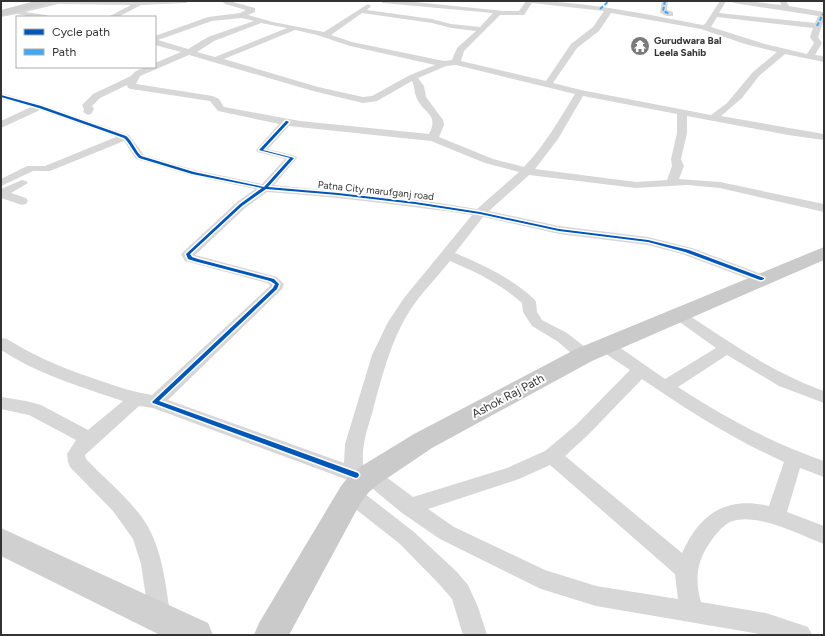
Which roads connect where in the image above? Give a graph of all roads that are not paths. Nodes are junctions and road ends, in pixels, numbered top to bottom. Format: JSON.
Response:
{"nodes":[{"id":1,"x":35,"y":1,"type":"edge"},
{"id":2,"x":47,"y":1,"type":"edge"},
{"id":3,"x":59,"y":1,"type":"edge"},
{"id":4,"x":186,"y":1,"type":"edge"},
{"id":5,"x":225,"y":1,"type":"edge"},
{"id":6,"x":378,"y":1,"type":"edge"},
{"id":7,"x":383,"y":1,"type":"edge"},
{"id":8,"x":393,"y":1,"type":"edge"},
{"id":9,"x":530,"y":1,"type":"edge"},
{"id":10,"x":609,"y":1,"type":"edge"},
{"id":11,"x":665,"y":1,"type":"edge"},
{"id":12,"x":723,"y":1,"type":"edge"},
{"id":13,"x":734,"y":1,"type":"edge"},
{"id":14,"x":139,"y":3,"type":"junction"},
{"id":15,"x":784,"y":4,"type":"edge"},
{"id":16,"x":604,"y":10,"type":"junction"},
{"id":17,"x":361,"y":11,"type":"junction"},
{"id":18,"x":1,"y":12,"type":"edge"},
{"id":19,"x":14,"y":12,"type":"junction"},
{"id":20,"x":501,"y":12,"type":"junction"},
{"id":21,"x":670,"y":14,"type":"dead end"},
{"id":22,"x":823,"y":14,"type":"edge"},
{"id":23,"x":242,"y":15,"type":"junction"},
{"id":24,"x":716,"y":15,"type":"junction"},
{"id":25,"x":40,"y":16,"type":"edge"},
{"id":26,"x":114,"y":16,"type":"edge"},
{"id":27,"x":260,"y":21,"type":"junction"},
{"id":28,"x":818,"y":26,"type":"junction"},
{"id":29,"x":703,"y":27,"type":"junction"},
{"id":30,"x":294,"y":28,"type":"junction"},
{"id":31,"x":482,"y":29,"type":"junction"},
{"id":32,"x":171,"y":33,"type":"junction"},
{"id":33,"x":324,"y":35,"type":"junction"},
{"id":34,"x":156,"y":39,"type":"edge"},
{"id":35,"x":156,"y":42,"type":"edge"},
{"id":36,"x":206,"y":43,"type":"junction"},
{"id":37,"x":186,"y":52,"type":"junction"},
{"id":38,"x":782,"y":52,"type":"junction"},
{"id":39,"x":808,"y":57,"type":"junction"},
{"id":40,"x":824,"y":59,"type":"edge"},
{"id":41,"x":215,"y":60,"type":"junction"},
{"id":42,"x":456,"y":62,"type":"junction"},
{"id":43,"x":444,"y":64,"type":"junction"},
{"id":44,"x":156,"y":66,"type":"edge"},
{"id":45,"x":150,"y":68,"type":"edge"},
{"id":46,"x":136,"y":77,"type":"junction"},
{"id":47,"x":414,"y":77,"type":"junction"},
{"id":48,"x":548,"y":84,"type":"junction"},
{"id":49,"x":580,"y":93,"type":"junction"},
{"id":50,"x":1,"y":96,"type":"edge"},
{"id":51,"x":40,"y":107,"type":"junction"},
{"id":52,"x":682,"y":111,"type":"junction"},
{"id":53,"x":88,"y":112,"type":"dead end"},
{"id":54,"x":714,"y":117,"type":"junction"},
{"id":55,"x":287,"y":122,"type":"junction"},
{"id":56,"x":1,"y":125,"type":"edge"},
{"id":57,"x":125,"y":137,"type":"junction"},
{"id":58,"x":824,"y":137,"type":"edge"},
{"id":59,"x":433,"y":138,"type":"junction"},
{"id":60,"x":48,"y":168,"type":"junction"},
{"id":61,"x":527,"y":171,"type":"junction"},
{"id":62,"x":62,"y":174,"type":"dead end"},
{"id":63,"x":1,"y":183,"type":"edge"},
{"id":64,"x":672,"y":184,"type":"junction"},
{"id":65,"x":265,"y":188,"type":"junction"},
{"id":66,"x":1,"y":194,"type":"edge"},
{"id":67,"x":22,"y":201,"type":"dead end"},
{"id":68,"x":824,"y":208,"type":"edge"},
{"id":69,"x":480,"y":214,"type":"junction"},
{"id":70,"x":824,"y":253,"type":"edge"},
{"id":71,"x":448,"y":255,"type":"junction"},
{"id":72,"x":762,"y":279,"type":"junction"},
{"id":73,"x":679,"y":315,"type":"junction"},
{"id":74,"x":1,"y":343,"type":"edge"},
{"id":75,"x":727,"y":348,"type":"junction"},
{"id":76,"x":595,"y":350,"type":"junction"},
{"id":77,"x":641,"y":369,"type":"junction"},
{"id":78,"x":666,"y":386,"type":"junction"},
{"id":79,"x":824,"y":397,"type":"edge"},
{"id":80,"x":136,"y":399,"type":"junction"},
{"id":81,"x":155,"y":402,"type":"junction"},
{"id":82,"x":1,"y":403,"type":"edge"},
{"id":83,"x":89,"y":439,"type":"junction"},
{"id":84,"x":552,"y":456,"type":"junction"},
{"id":85,"x":794,"y":459,"type":"junction"},
{"id":86,"x":824,"y":469,"type":"edge"},
{"id":87,"x":359,"y":482,"type":"junction"},
{"id":88,"x":409,"y":507,"type":"junction"},
{"id":89,"x":776,"y":516,"type":"junction"},
{"id":90,"x":824,"y":535,"type":"edge"},
{"id":91,"x":1,"y":541,"type":"edge"},
{"id":92,"x":686,"y":570,"type":"junction"},
{"id":93,"x":692,"y":611,"type":"junction"},
{"id":94,"x":160,"y":618,"type":"junction"},
{"id":95,"x":196,"y":635,"type":"edge"},
{"id":96,"x":271,"y":635,"type":"edge"},
{"id":97,"x":475,"y":635,"type":"edge"},
{"id":98,"x":800,"y":635,"type":"edge"}],
"edges":[{"from":1,"to":18,"type":"main road"},
{"from":2,"to":18,"type":"main road"},
{"from":3,"to":14,"type":"street"},
{"from":3,"to":19,"type":"street"},
{"from":4,"to":14,"type":"street"},
{"from":5,"to":23,"type":"street"},
{"from":6,"to":17,"type":"street"},
{"from":7,"to":8,"type":"street"},
{"from":8,"to":20,"type":"street"},
{"from":9,"to":16,"type":"street"},
{"from":9,"to":20,"type":"street"},
{"from":10,"to":16,"type":"street"},
{"from":11,"to":21,"type":"street"},
{"from":12,"to":24,"type":"street"},
{"from":13,"to":15,"type":"street"},
{"from":14,"to":26,"type":"street"},
{"from":15,"to":22,"type":"street"},
{"from":16,"to":29,"type":"street"},
{"from":16,"to":48,"type":"street"},
{"from":17,"to":31,"type":"street"},
{"from":17,"to":33,"type":"street"},
{"from":18,"to":19,"type":"street"},
{"from":19,"to":25,"type":"street"},
{"from":20,"to":31,"type":"street"},
{"from":22,"to":28,"type":"street"},
{"from":23,"to":27,"type":"street"},
{"from":23,"to":32,"type":"street"},
{"from":24,"to":28,"type":"street"},
{"from":24,"to":29,"type":"street"},
{"from":27,"to":30,"type":"street"},
{"from":27,"to":36,"type":"street"},
{"from":28,"to":39,"type":"street"},
{"from":29,"to":38,"type":"street"},
{"from":30,"to":33,"type":"street"},
{"from":30,"to":41,"type":"street"},
{"from":31,"to":42,"type":"street"},
{"from":32,"to":34,"type":"street"},
{"from":32,"to":36,"type":"street"},
{"from":33,"to":43,"type":"street"},
{"from":35,"to":37,"type":"street"},
{"from":36,"to":37,"type":"street"},
{"from":37,"to":41,"type":"street"},
{"from":37,"to":44,"type":"street"},
{"from":38,"to":39,"type":"street"},
{"from":38,"to":54,"type":"street"},
{"from":39,"to":40,"type":"street"},
{"from":41,"to":47,"type":"street"},
{"from":42,"to":43,"type":"street"},
{"from":42,"to":48,"type":"street"},
{"from":43,"to":47,"type":"street"},
{"from":45,"to":46,"type":"street"},
{"from":46,"to":53,"type":"street"},
{"from":46,"to":55,"type":"street"},
{"from":47,"to":59,"type":"street"},
{"from":48,"to":49,"type":"street"},
{"from":49,"to":52,"type":"street"},
{"from":49,"to":61,"type":"street"},
{"from":50,"to":51,"type":"street"},
{"from":51,"to":56,"type":"street"},
{"from":51,"to":57,"type":"street"},
{"from":52,"to":54,"type":"street"},
{"from":52,"to":64,"type":"street"},
{"from":54,"to":58,"type":"street"},
{"from":55,"to":59,"type":"street"},
{"from":55,"to":65,"type":"street"},
{"from":57,"to":60,"type":"street"},
{"from":57,"to":65,"type":"street","name":"Patna City marufganj road"},
{"from":59,"to":61,"type":"street"},
{"from":60,"to":62,"type":"street"},
{"from":60,"to":63,"type":"street"},
{"from":60,"to":66,"type":"street"},
{"from":61,"to":64,"type":"street"},
{"from":61,"to":69,"type":"street"},
{"from":64,"to":68,"type":"street"},
{"from":65,"to":69,"type":"street","name":"Patna City marufganj road"},
{"from":65,"to":81,"type":"street"},
{"from":66,"to":67,"type":"street"},
{"from":69,"to":71,"type":"street"},
{"from":69,"to":72,"type":"street","name":"Patna City marufganj road"},
{"from":70,"to":72,"type":"main road","name":"Ashok Raj Path"},
{"from":71,"to":76,"type":"street"},
{"from":71,"to":87,"type":"street"},
{"from":72,"to":73,"type":"main road","name":"Ashok Raj Path"},
{"from":73,"to":75,"type":"street"},
{"from":73,"to":76,"type":"main road","name":"Ashok Raj Path"},
{"from":74,"to":80,"type":"street"},
{"from":75,"to":78,"type":"street"},
{"from":75,"to":79,"type":"street"},
{"from":76,"to":77,"type":"street"},
{"from":76,"to":87,"type":"main road","name":"Ashok Raj Path"},
{"from":77,"to":78,"type":"street"},
{"from":77,"to":84,"type":"street"},
{"from":78,"to":85,"type":"street"},
{"from":80,"to":81,"type":"street"},
{"from":80,"to":83,"type":"street"},
{"from":81,"to":87,"type":"street"},
{"from":82,"to":83,"type":"street"},
{"from":83,"to":94,"type":"street"},
{"from":84,"to":88,"type":"street"},
{"from":84,"to":92,"type":"street"},
{"from":85,"to":86,"type":"street"},
{"from":85,"to":89,"type":"street"},
{"from":87,"to":88,"type":"street"},
{"from":87,"to":96,"type":"main road","name":"Ashok Raj Path"},
{"from":87,"to":97,"type":"street"},
{"from":88,"to":93,"type":"street"},
{"from":89,"to":90,"type":"street"},
{"from":89,"to":92,"type":"street"},
{"from":91,"to":94,"type":"main road"},
{"from":92,"to":93,"type":"street"},
{"from":93,"to":98,"type":"street"},
{"from":94,"to":95,"type":"main road"}]}
